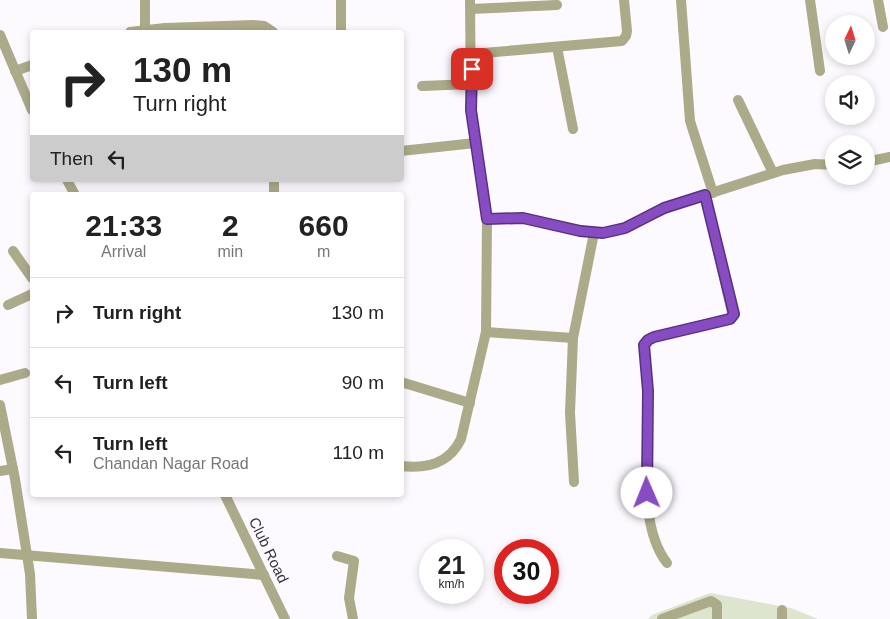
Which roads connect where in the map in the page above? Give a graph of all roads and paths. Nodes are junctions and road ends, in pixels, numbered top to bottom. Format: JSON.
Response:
{"nodes":[{"id":1,"x":145,"y":0,"type":"edge"},
{"id":2,"x":341,"y":0,"type":"edge"},
{"id":3,"x":624,"y":0,"type":"edge"},
{"id":4,"x":681,"y":0,"type":"edge"},
{"id":5,"x":810,"y":0,"type":"edge"},
{"id":6,"x":878,"y":0,"type":"edge"},
{"id":7,"x":470,"y":4,"type":"edge"},
{"id":8,"x":557,"y":5,"type":"dead end"},
{"id":9,"x":883,"y":27,"type":"dead end"},
{"id":10,"x":145,"y":30,"type":"joint"},
{"id":11,"x":164,"y":30,"type":"edge"},
{"id":12,"x":270,"y":30,"type":"edge"},
{"id":13,"x":341,"y":30,"type":"edge"},
{"id":14,"x":0,"y":35,"type":"edge"},
{"id":15,"x":557,"y":47,"type":"junction"},
{"id":16,"x":472,"y":54,"type":"junction"},
{"id":17,"x":30,"y":66,"type":"edge"},
{"id":18,"x":15,"y":71,"type":"junction"},
{"id":19,"x":820,"y":71,"type":"dead end"},
{"id":20,"x":472,"y":84,"type":"junction"},
{"id":21,"x":422,"y":86,"type":"dead end"},
{"id":22,"x":738,"y":100,"type":"dead end"},
{"id":23,"x":30,"y":105,"type":"edge"},
{"id":24,"x":573,"y":129,"type":"dead end"},
{"id":25,"x":475,"y":143,"type":"junction"},
{"id":26,"x":404,"y":151,"type":"edge"},
{"id":27,"x":890,"y":157,"type":"edge"},
{"id":28,"x":875,"y":160,"type":"edge"},
{"id":29,"x":825,"y":165,"type":"edge"},
{"id":30,"x":773,"y":173,"type":"junction"},
{"id":31,"x":709,"y":194,"type":"junction"},
{"id":32,"x":487,"y":219,"type":"junction"},
{"id":33,"x":594,"y":233,"type":"junction"},
{"id":34,"x":13,"y":251,"type":"dead end"},
{"id":35,"x":30,"y":275,"type":"edge"},
{"id":36,"x":30,"y":295,"type":"edge"},
{"id":37,"x":8,"y":305,"type":"dead end"},
{"id":38,"x":486,"y":332,"type":"junction"},
{"id":39,"x":572,"y":338,"type":"junction"},
{"id":40,"x":26,"y":373,"type":"dead end"},
{"id":41,"x":0,"y":380,"type":"edge"},
{"id":42,"x":404,"y":383,"type":"edge"},
{"id":43,"x":470,"y":403,"type":"junction"},
{"id":44,"x":0,"y":405,"type":"edge"},
{"id":45,"x":404,"y":466,"type":"edge"},
{"id":46,"x":13,"y":469,"type":"junction"},
{"id":47,"x":0,"y":471,"type":"edge"},
{"id":48,"x":574,"y":482,"type":"dead end"},
{"id":49,"x":226,"y":497,"type":"edge"},
{"id":50,"x":0,"y":553,"type":"edge"},
{"id":51,"x":27,"y":555,"type":"junction"},
{"id":52,"x":337,"y":556,"type":"dead end"},
{"id":53,"x":668,"y":563,"type":"dead end"},
{"id":54,"x":264,"y":575,"type":"junction"},
{"id":55,"x":32,"y":619,"type":"edge"},
{"id":56,"x":285,"y":619,"type":"edge"},
{"id":57,"x":353,"y":619,"type":"edge"},
{"id":58,"x":662,"y":619,"type":"edge"},
{"id":59,"x":717,"y":619,"type":"edge"}],
"edges":[{"from":1,"to":10,"type":"street"},
{"from":2,"to":13,"type":"street"},
{"from":3,"to":15,"type":"street"},
{"from":4,"to":31,"type":"street"},
{"from":5,"to":19,"type":"street"},
{"from":6,"to":9,"type":"street"},
{"from":7,"to":8,"type":"street"},
{"from":7,"to":16,"type":"street"},
{"from":10,"to":11,"type":"street"},
{"from":11,"to":12,"type":"street"},
{"from":14,"to":18,"type":"street"},
{"from":15,"to":16,"type":"street"},
{"from":15,"to":24,"type":"street"},
{"from":16,"to":20,"type":"street"},
{"from":17,"to":18,"type":"street"},
{"from":18,"to":23,"type":"street"},
{"from":20,"to":21,"type":"street"},
{"from":20,"to":25,"type":"street"},
{"from":22,"to":30,"type":"street"},
{"from":25,"to":26,"type":"street"},
{"from":25,"to":32,"type":"street"},
{"from":27,"to":28,"type":"street"},
{"from":29,"to":30,"type":"street"},
{"from":30,"to":31,"type":"street"},
{"from":31,"to":33,"type":"street"},
{"from":31,"to":53,"type":"street"},
{"from":32,"to":33,"type":"street"},
{"from":32,"to":38,"type":"street"},
{"from":33,"to":39,"type":"street"},
{"from":34,"to":35,"type":"street"},
{"from":36,"to":37,"type":"street"},
{"from":38,"to":39,"type":"street"},
{"from":38,"to":43,"type":"street"},
{"from":39,"to":48,"type":"street"},
{"from":40,"to":41,"type":"street"},
{"from":42,"to":43,"type":"street"},
{"from":43,"to":45,"type":"street"},
{"from":44,"to":46,"type":"street"},
{"from":46,"to":47,"type":"street"},
{"from":46,"to":51,"type":"street"},
{"from":49,"to":54,"type":"street","name":"Club Road"},
{"from":50,"to":51,"type":"street"},
{"from":51,"to":54,"type":"street"},
{"from":51,"to":55,"type":"street"},
{"from":52,"to":57,"type":"street"},
{"from":54,"to":56,"type":"street","name":"Club Road"},
{"from":58,"to":59,"type":"street"}]}
